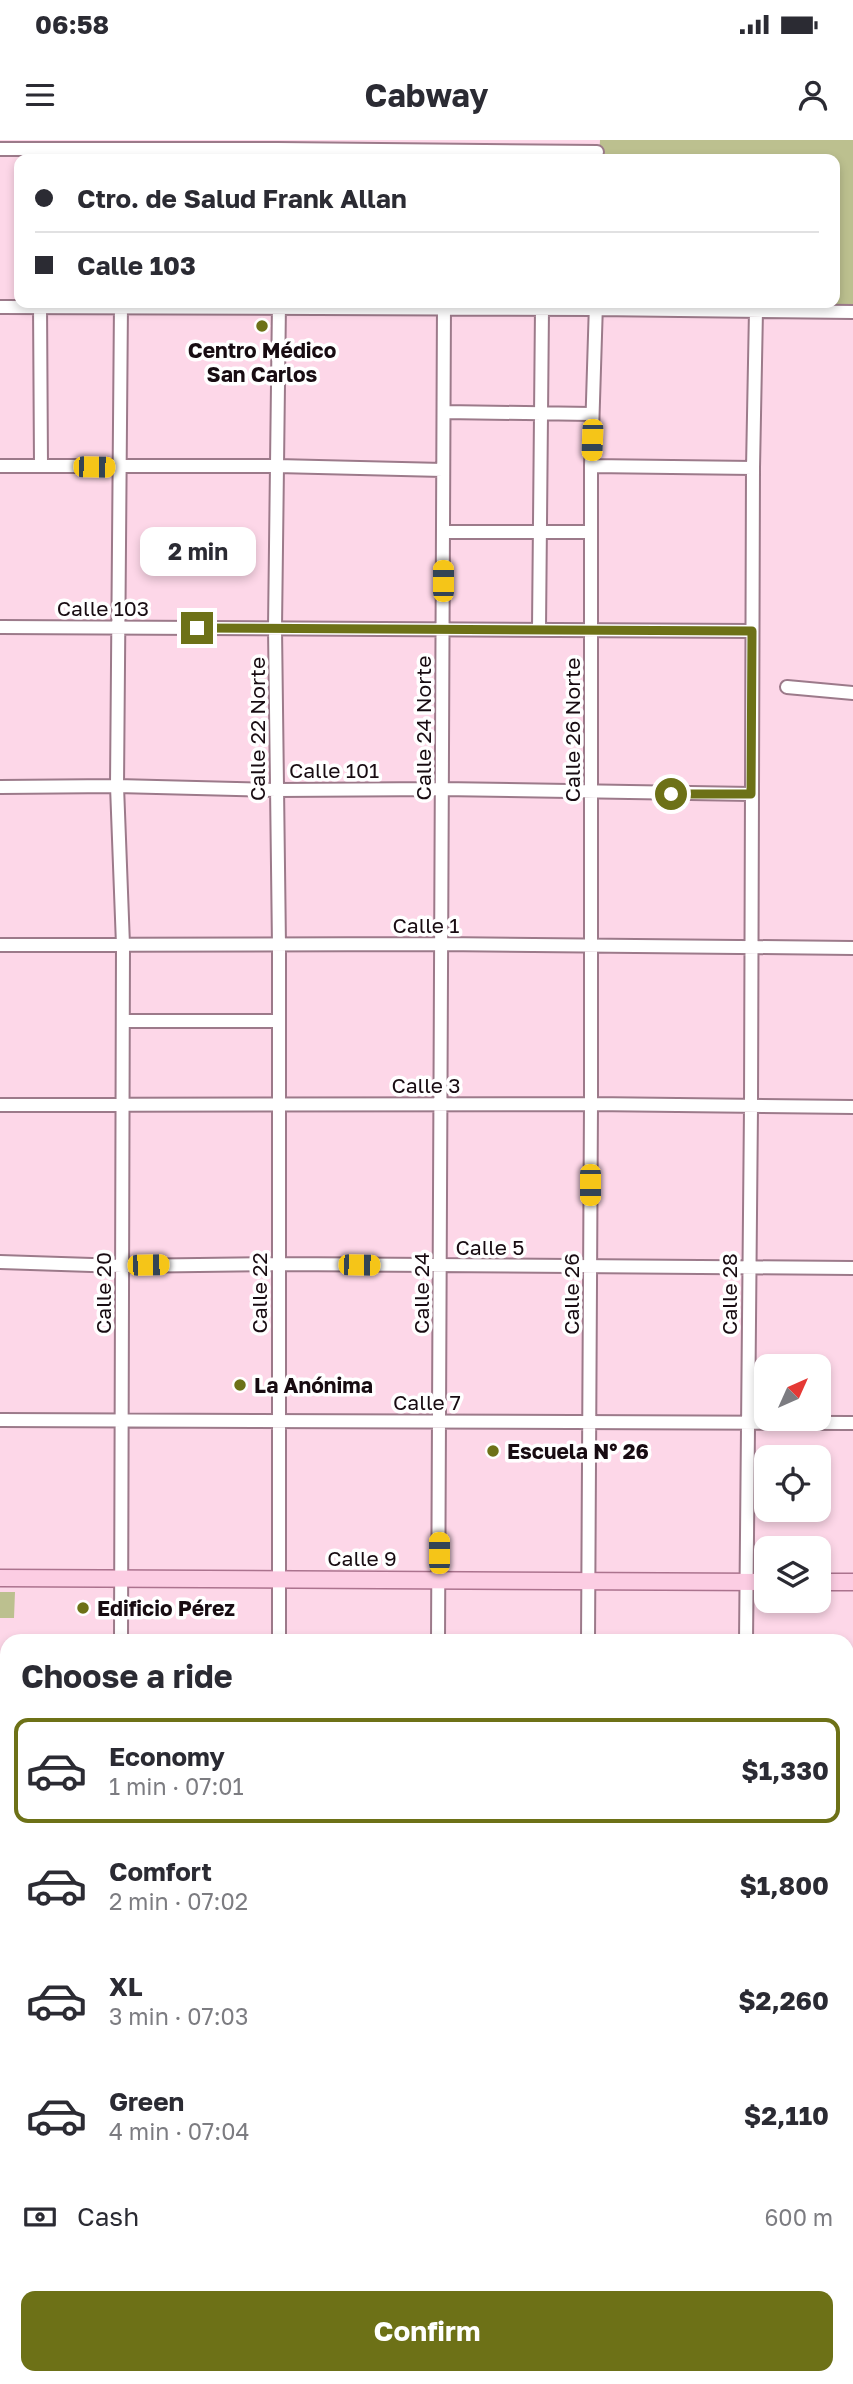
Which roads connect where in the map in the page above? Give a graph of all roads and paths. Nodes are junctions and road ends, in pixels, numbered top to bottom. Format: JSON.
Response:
{"nodes":[{"id":1,"x":512,"y":146,"type":"edge"},
{"id":2,"x":0,"y":149,"type":"edge"},
{"id":3,"x":278,"y":149,"type":"edge"},
{"id":4,"x":40,"y":150,"type":"edge"},
{"id":5,"x":123,"y":150,"type":"edge"},
{"id":6,"x":445,"y":150,"type":"edge"},
{"id":7,"x":597,"y":150,"type":"edge"},
{"id":8,"x":40,"y":308,"type":"edge"},
{"id":9,"x":120,"y":308,"type":"edge"},
{"id":10,"x":279,"y":308,"type":"edge"},
{"id":11,"x":444,"y":308,"type":"edge"},
{"id":12,"x":518,"y":308,"type":"edge"},
{"id":13,"x":560,"y":308,"type":"edge"},
{"id":14,"x":596,"y":308,"type":"edge"},
{"id":15,"x":676,"y":308,"type":"edge"},
{"id":16,"x":542,"y":309,"type":"junction"},
{"id":17,"x":756,"y":310,"type":"junction"},
{"id":18,"x":853,"y":312,"type":"edge"},
{"id":19,"x":444,"y":412,"type":"junction"},
{"id":20,"x":541,"y":414,"type":"junction"},
{"id":21,"x":592,"y":414,"type":"junction"},
{"id":22,"x":0,"y":466,"type":"edge"},
{"id":23,"x":41,"y":466,"type":"junction"},
{"id":24,"x":277,"y":466,"type":"junction"},
{"id":25,"x":591,"y":466,"type":"junction"},
{"id":26,"x":120,"y":467,"type":"junction"},
{"id":27,"x":753,"y":468,"type":"junction"},
{"id":28,"x":443,"y":470,"type":"junction"},
{"id":29,"x":443,"y":532,"type":"junction"},
{"id":30,"x":539,"y":532,"type":"junction"},
{"id":31,"x":591,"y":532,"type":"junction"},
{"id":32,"x":0,"y":627,"type":"edge"},
{"id":33,"x":119,"y":628,"type":"junction"},
{"id":34,"x":275,"y":628,"type":"junction"},
{"id":35,"x":539,"y":629,"type":"junction"},
{"id":36,"x":442,"y":630,"type":"junction"},
{"id":37,"x":591,"y":630,"type":"junction"},
{"id":38,"x":752,"y":631,"type":"junction"},
{"id":39,"x":787,"y":687,"type":"dead end"},
{"id":40,"x":853,"y":693,"type":"edge"},
{"id":41,"x":0,"y":786,"type":"edge"},
{"id":42,"x":117,"y":786,"type":"junction"},
{"id":43,"x":442,"y":789,"type":"junction"},
{"id":44,"x":276,"y":790,"type":"junction"},
{"id":45,"x":591,"y":793,"type":"junction"},
{"id":46,"x":751,"y":794,"type":"junction"},
{"id":47,"x":0,"y":944,"type":"edge"},
{"id":48,"x":440,"y":944,"type":"junction"},
{"id":49,"x":123,"y":945,"type":"junction"},
{"id":50,"x":279,"y":946,"type":"junction"},
{"id":51,"x":590,"y":947,"type":"junction"},
{"id":52,"x":750,"y":947,"type":"junction"},
{"id":53,"x":853,"y":948,"type":"edge"},
{"id":54,"x":122,"y":1021,"type":"junction"},
{"id":55,"x":279,"y":1021,"type":"junction"},
{"id":56,"x":279,"y":1104,"type":"junction"},
{"id":57,"x":440,"y":1104,"type":"junction"},
{"id":58,"x":591,"y":1104,"type":"junction"},
{"id":59,"x":0,"y":1105,"type":"edge"},
{"id":60,"x":122,"y":1106,"type":"junction"},
{"id":61,"x":751,"y":1107,"type":"junction"},
{"id":62,"x":853,"y":1107,"type":"edge"},
{"id":63,"x":0,"y":1262,"type":"edge"},
{"id":64,"x":279,"y":1264,"type":"junction"},
{"id":65,"x":122,"y":1266,"type":"junction"},
{"id":66,"x":440,"y":1266,"type":"junction"},
{"id":67,"x":590,"y":1267,"type":"junction"},
{"id":68,"x":748,"y":1268,"type":"junction"},
{"id":69,"x":853,"y":1268,"type":"edge"},
{"id":70,"x":0,"y":1420,"type":"edge"},
{"id":71,"x":122,"y":1420,"type":"junction"},
{"id":72,"x":278,"y":1421,"type":"junction"},
{"id":73,"x":439,"y":1421,"type":"junction"},
{"id":74,"x":590,"y":1422,"type":"junction"},
{"id":75,"x":749,"y":1422,"type":"junction"},
{"id":76,"x":853,"y":1423,"type":"edge"},
{"id":77,"x":0,"y":1578,"type":"edge"},
{"id":78,"x":279,"y":1579,"type":"junction"},
{"id":79,"x":439,"y":1579,"type":"junction"},
{"id":80,"x":121,"y":1580,"type":"junction"},
{"id":81,"x":589,"y":1581,"type":"junction"},
{"id":82,"x":746,"y":1582,"type":"junction"},
{"id":83,"x":754,"y":1582,"type":"edge"},
{"id":84,"x":831,"y":1582,"type":"edge"},
{"id":85,"x":853,"y":1582,"type":"edge"},
{"id":86,"x":121,"y":1634,"type":"edge"},
{"id":87,"x":279,"y":1634,"type":"edge"},
{"id":88,"x":438,"y":1634,"type":"edge"},
{"id":89,"x":588,"y":1634,"type":"edge"},
{"id":90,"x":746,"y":1634,"type":"edge"}],
"edges":[{"from":1,"to":6,"type":"street"},
{"from":1,"to":7,"type":"street"},
{"from":2,"to":4,"type":"street"},
{"from":3,"to":5,"type":"street"},
{"from":3,"to":6,"type":"street"},
{"from":4,"to":5,"type":"street"},
{"from":8,"to":23,"type":"street"},
{"from":9,"to":26,"type":"street","name":"Calle 20"},
{"from":10,"to":24,"type":"street","name":"Calle 22 Norte"},
{"from":11,"to":19,"type":"street","name":"Calle 24 Norte"},
{"from":12,"to":16,"type":"street"},
{"from":13,"to":16,"type":"street"},
{"from":14,"to":21,"type":"street","name":"Calle 26 Norte"},
{"from":15,"to":17,"type":"street"},
{"from":16,"to":20,"type":"street"},
{"from":17,"to":18,"type":"street"},
{"from":17,"to":27,"type":"street","name":"Calle 28"},
{"from":19,"to":20,"type":"street"},
{"from":19,"to":28,"type":"street","name":"Calle 24 Norte"},
{"from":20,"to":21,"type":"street"},
{"from":20,"to":30,"type":"street"},
{"from":21,"to":25,"type":"street","name":"Calle 26 Norte"},
{"from":22,"to":23,"type":"street"},
{"from":23,"to":26,"type":"street"},
{"from":24,"to":26,"type":"street"},
{"from":24,"to":28,"type":"street"},
{"from":24,"to":34,"type":"street","name":"Calle 22 Norte"},
{"from":25,"to":27,"type":"street"},
{"from":25,"to":31,"type":"street","name":"Calle 26 Norte"},
{"from":26,"to":33,"type":"street","name":"Calle 20"},
{"from":27,"to":38,"type":"street","name":"Calle 28"},
{"from":28,"to":29,"type":"street","name":"Calle 24 Norte"},
{"from":29,"to":30,"type":"street"},
{"from":29,"to":36,"type":"street","name":"Calle 24 Norte"},
{"from":30,"to":31,"type":"street"},
{"from":30,"to":35,"type":"street"},
{"from":31,"to":37,"type":"street","name":"Calle 26 Norte"},
{"from":32,"to":33,"type":"street","name":"Calle 103"},
{"from":33,"to":34,"type":"street","name":"Calle 103"},
{"from":33,"to":42,"type":"street","name":"Calle 20"},
{"from":34,"to":36,"type":"street","name":"Calle 103"},
{"from":34,"to":44,"type":"street","name":"Calle 22 Norte"},
{"from":35,"to":36,"type":"street","name":"Calle 103"},
{"from":35,"to":37,"type":"street","name":"Calle 103"},
{"from":36,"to":43,"type":"street","name":"Calle 24 Norte"},
{"from":37,"to":38,"type":"street","name":"Calle 103"},
{"from":37,"to":45,"type":"street","name":"Calle 26 Norte"},
{"from":38,"to":46,"type":"street","name":"Calle 28"},
{"from":39,"to":40,"type":"street"},
{"from":41,"to":42,"type":"street","name":"Calle 101"},
{"from":42,"to":44,"type":"street","name":"Calle 101"},
{"from":42,"to":49,"type":"street","name":"Calle 20"},
{"from":43,"to":44,"type":"street","name":"Calle 101"},
{"from":43,"to":45,"type":"street","name":"Calle 101"},
{"from":43,"to":48,"type":"street","name":"Calle 24 Norte"},
{"from":44,"to":50,"type":"street","name":"Calle 22 Norte"},
{"from":45,"to":46,"type":"street","name":"Calle 101"},
{"from":45,"to":51,"type":"street","name":"Calle 26 Norte"},
{"from":46,"to":52,"type":"street","name":"Calle 28"},
{"from":47,"to":49,"type":"street","name":"Calle 1"},
{"from":48,"to":50,"type":"street","name":"Calle 1"},
{"from":48,"to":51,"type":"street","name":"Calle 1"},
{"from":48,"to":57,"type":"street","name":"Calle 24"},
{"from":49,"to":50,"type":"street","name":"Calle 1"},
{"from":49,"to":54,"type":"street","name":"Calle 20"},
{"from":50,"to":55,"type":"street","name":"Calle 22"},
{"from":51,"to":52,"type":"street","name":"Calle 1"},
{"from":51,"to":58,"type":"street","name":"Calle 26"},
{"from":52,"to":53,"type":"street","name":"Calle 1"},
{"from":52,"to":61,"type":"street","name":"Calle 28"},
{"from":54,"to":55,"type":"street"},
{"from":54,"to":60,"type":"street","name":"Calle 20"},
{"from":55,"to":56,"type":"street","name":"Calle 22"},
{"from":56,"to":57,"type":"street","name":"Calle 3"},
{"from":56,"to":60,"type":"street","name":"Calle 3"},
{"from":56,"to":64,"type":"street","name":"Calle 22"},
{"from":57,"to":58,"type":"street","name":"Calle 3"},
{"from":57,"to":66,"type":"street","name":"Calle 24"},
{"from":58,"to":61,"type":"street","name":"Calle 3"},
{"from":58,"to":67,"type":"street","name":"Calle 26"},
{"from":59,"to":60,"type":"street","name":"Calle 3"},
{"from":60,"to":65,"type":"street","name":"Calle 20"},
{"from":61,"to":62,"type":"street","name":"Calle 3"},
{"from":61,"to":68,"type":"street","name":"Calle 28"},
{"from":63,"to":65,"type":"street","name":"Calle 5"},
{"from":64,"to":65,"type":"street","name":"Calle 5"},
{"from":64,"to":66,"type":"street","name":"Calle 5"},
{"from":64,"to":72,"type":"street","name":"Calle 22"},
{"from":65,"to":71,"type":"street","name":"Calle 20"},
{"from":66,"to":67,"type":"street","name":"Calle 5"},
{"from":66,"to":73,"type":"street","name":"Calle 24"},
{"from":67,"to":68,"type":"street","name":"Calle 5"},
{"from":67,"to":74,"type":"street","name":"Calle 26"},
{"from":68,"to":69,"type":"street","name":"Calle 5"},
{"from":68,"to":75,"type":"street","name":"Calle 28"},
{"from":70,"to":71,"type":"street","name":"Calle 7"},
{"from":71,"to":72,"type":"street","name":"Calle 7"},
{"from":71,"to":80,"type":"street","name":"Calle 20"},
{"from":72,"to":73,"type":"street","name":"Calle 7"},
{"from":72,"to":78,"type":"street","name":"Calle 22"},
{"from":73,"to":74,"type":"street","name":"Calle 7"},
{"from":73,"to":79,"type":"street","name":"Calle 24"},
{"from":74,"to":75,"type":"street","name":"Calle 7"},
{"from":74,"to":81,"type":"street","name":"Calle 26"},
{"from":75,"to":76,"type":"street","name":"Calle 7"},
{"from":75,"to":82,"type":"street","name":"Calle 28"},
{"from":77,"to":80,"type":"main road","name":"Calle 9"},
{"from":78,"to":79,"type":"main road","name":"Calle 9"},
{"from":78,"to":80,"type":"main road","name":"Calle 9"},
{"from":78,"to":87,"type":"street","name":"Calle 22"},
{"from":79,"to":81,"type":"main road","name":"Calle 9"},
{"from":79,"to":88,"type":"street","name":"Calle 24"},
{"from":80,"to":86,"type":"street","name":"Calle 20"},
{"from":81,"to":82,"type":"main road","name":"Calle 9"},
{"from":81,"to":89,"type":"street","name":"Calle 26"},
{"from":82,"to":83,"type":"main road","name":"Calle 9"},
{"from":82,"to":90,"type":"street","name":"Calle 28"},
{"from":84,"to":85,"type":"main road"}]}
